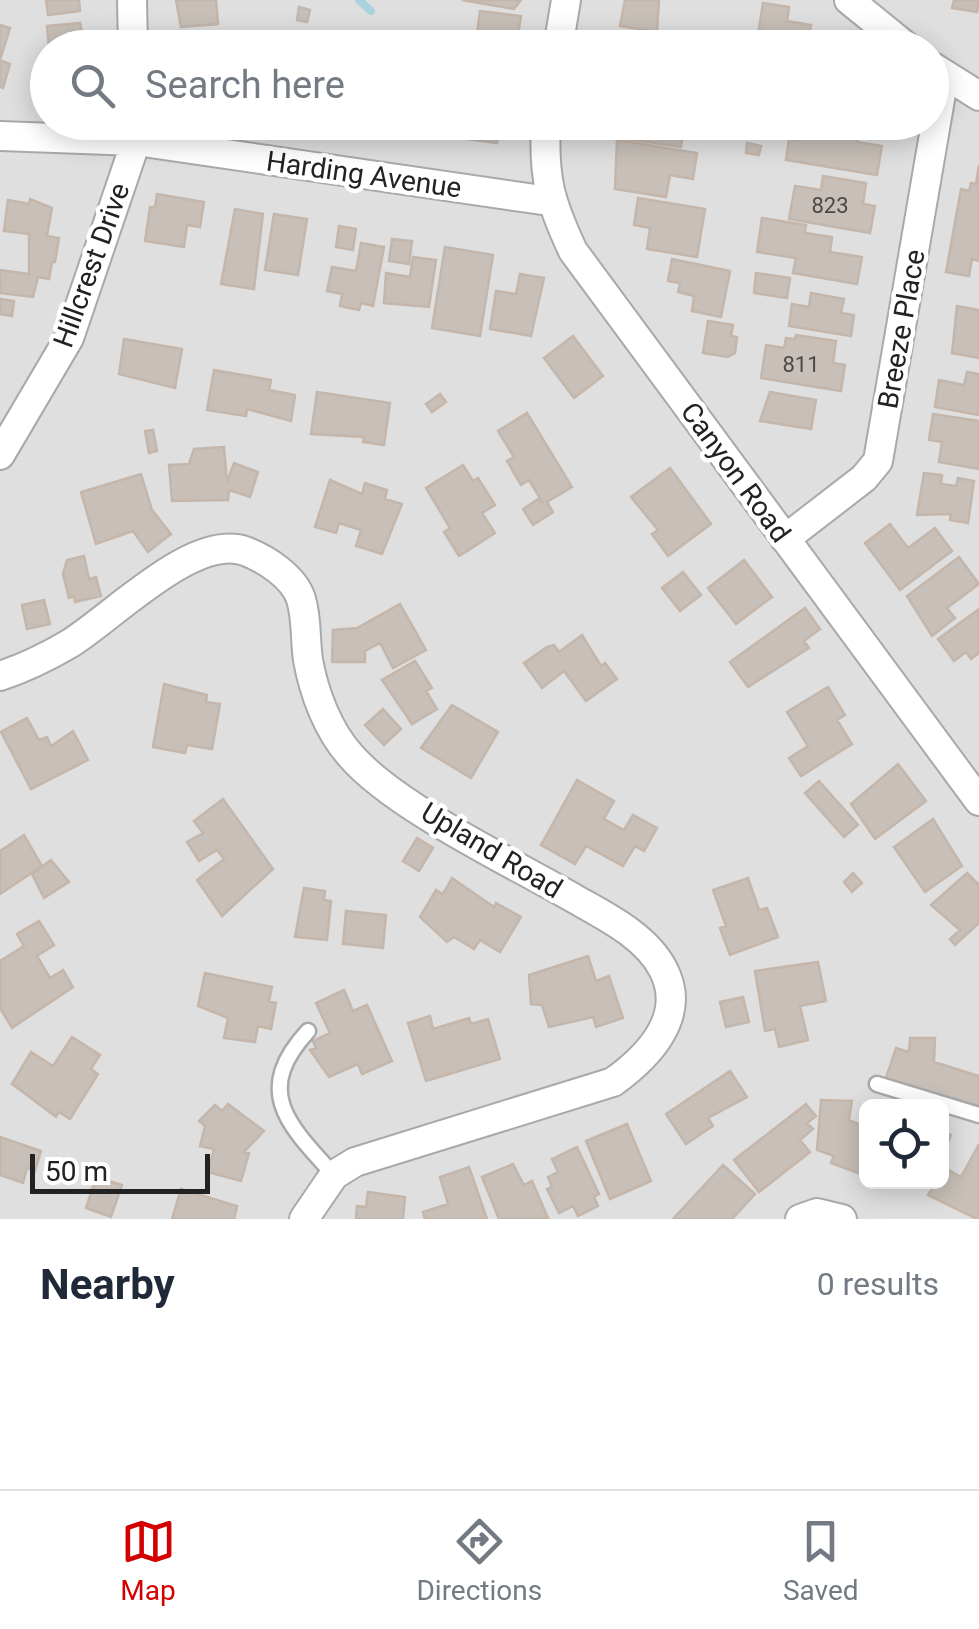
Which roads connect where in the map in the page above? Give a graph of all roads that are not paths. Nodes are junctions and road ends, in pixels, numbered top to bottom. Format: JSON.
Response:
{"nodes":[{"id":1,"x":132,"y":0,"type":"edge"},
{"id":2,"x":566,"y":0,"type":"edge"},
{"id":3,"x":849,"y":0,"type":"edge"},
{"id":4,"x":133,"y":30,"type":"edge"},
{"id":5,"x":561,"y":30,"type":"edge"},
{"id":6,"x":886,"y":30,"type":"edge"},
{"id":7,"x":949,"y":78,"type":"edge"},
{"id":8,"x":979,"y":96,"type":"edge"},
{"id":9,"x":30,"y":135,"type":"edge"},
{"id":10,"x":0,"y":136,"type":"edge"},
{"id":11,"x":133,"y":140,"type":"edge"},
{"id":12,"x":184,"y":140,"type":"edge"},
{"id":13,"x":545,"y":140,"type":"edge"},
{"id":14,"x":927,"y":140,"type":"edge"},
{"id":15,"x":549,"y":201,"type":"junction"},
{"id":16,"x":0,"y":455,"type":"edge"},
{"id":17,"x":785,"y":540,"type":"junction"},
{"id":18,"x":0,"y":676,"type":"edge"},
{"id":19,"x":979,"y":801,"type":"edge"},
{"id":20,"x":308,"y":1031,"type":"dead end"},
{"id":21,"x":876,"y":1084,"type":"dead end"},
{"id":22,"x":979,"y":1114,"type":"edge"},
{"id":23,"x":334,"y":1175,"type":"junction"},
{"id":24,"x":304,"y":1219,"type":"edge"},
{"id":25,"x":800,"y":1219,"type":"edge"},
{"id":26,"x":842,"y":1219,"type":"edge"}],
"edges":[{"from":1,"to":4,"type":"street"},
{"from":2,"to":5,"type":"street"},
{"from":3,"to":6,"type":"street"},
{"from":7,"to":8,"type":"street"},
{"from":9,"to":10,"type":"street","name":"Harding Avenue"},
{"from":11,"to":16,"type":"street","name":"Hillcrest Drive"},
{"from":12,"to":15,"type":"street","name":"Harding Avenue"},
{"from":13,"to":15,"type":"street","name":"Canyon Road"},
{"from":14,"to":17,"type":"street","name":"Breeze Place"},
{"from":15,"to":17,"type":"street","name":"Canyon Road"},
{"from":17,"to":19,"type":"street","name":"Canyon Road"},
{"from":18,"to":23,"type":"street","name":"Upland Road"},
{"from":20,"to":23,"type":"lane"},
{"from":21,"to":22,"type":"lane"},
{"from":23,"to":24,"type":"street"},
{"from":25,"to":26,"type":"street"}]}
